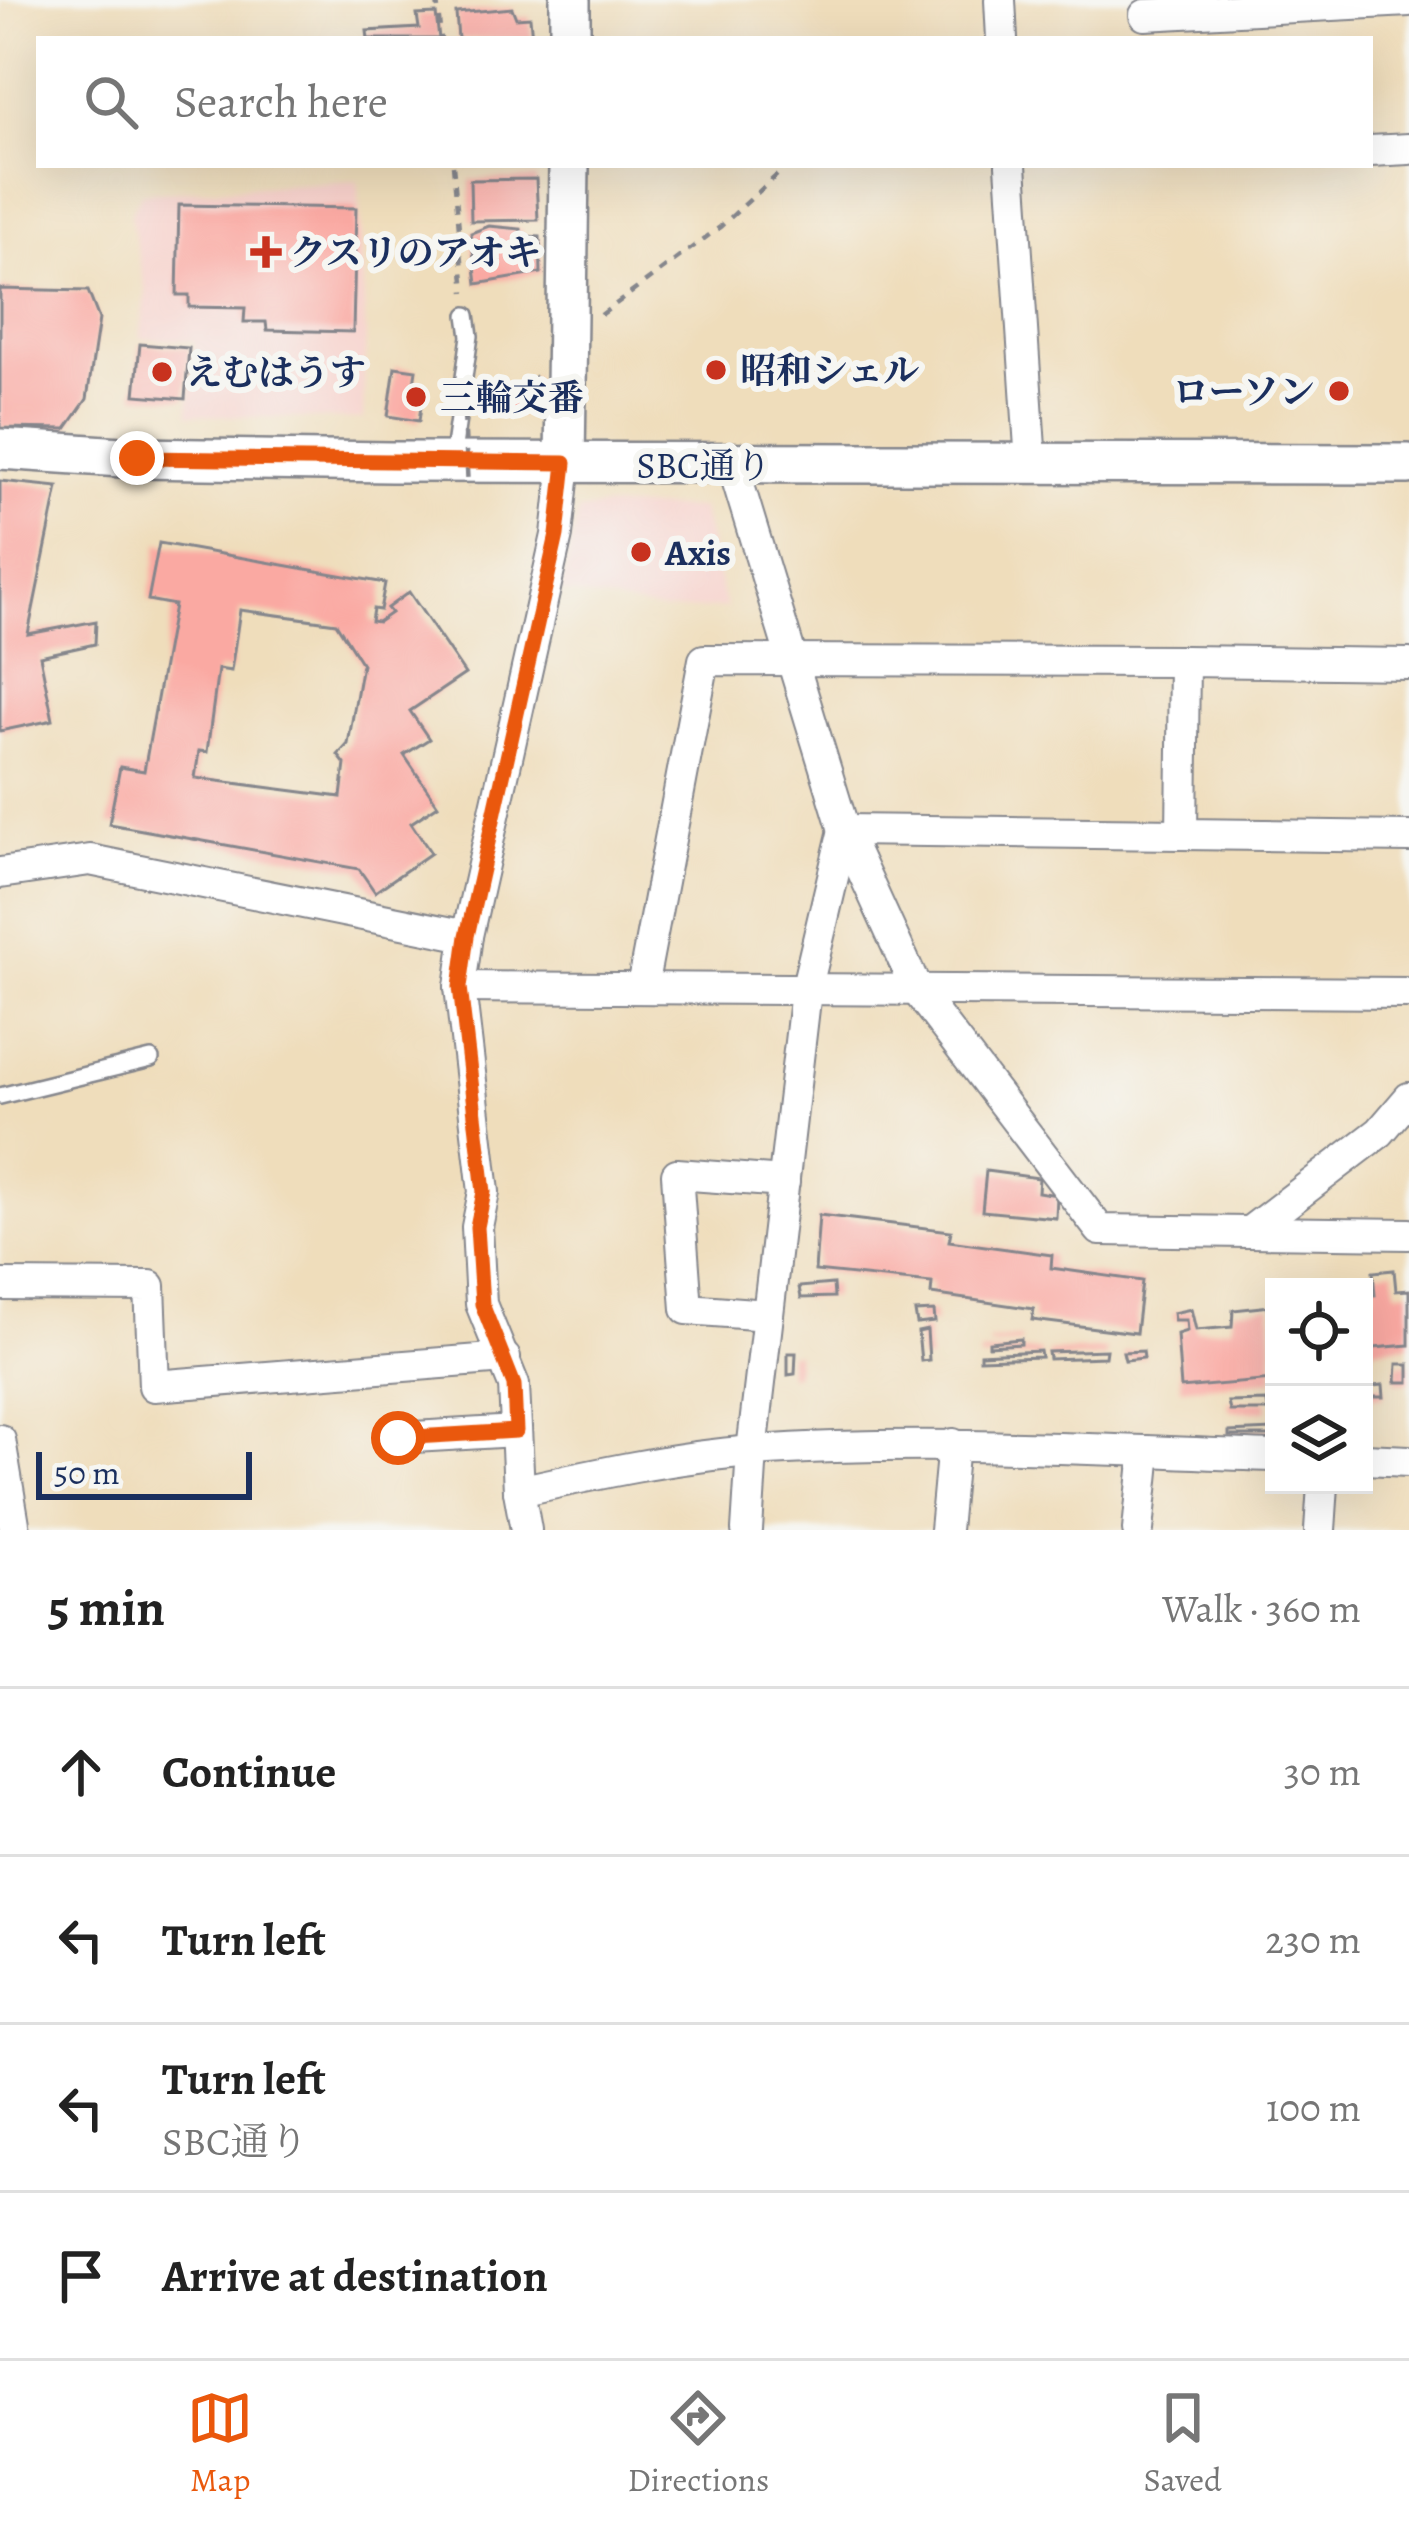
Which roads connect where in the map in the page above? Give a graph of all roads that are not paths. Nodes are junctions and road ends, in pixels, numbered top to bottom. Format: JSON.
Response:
{"nodes":[{"id":1,"x":570,"y":0,"type":"edge"},
{"id":2,"x":1000,"y":0,"type":"edge"},
{"id":3,"x":1409,"y":1,"type":"edge"},
{"id":4,"x":1145,"y":18,"type":"edge"},
{"id":5,"x":570,"y":36,"type":"edge"},
{"id":6,"x":1002,"y":36,"type":"edge"},
{"id":7,"x":1409,"y":149,"type":"edge"},
{"id":8,"x":1373,"y":151,"type":"edge"},
{"id":9,"x":568,"y":168,"type":"edge"},
{"id":10,"x":1011,"y":168,"type":"edge"},
{"id":11,"x":467,"y":315,"type":"road end"},
{"id":12,"x":0,"y":449,"type":"edge"},
{"id":13,"x":565,"y":463,"type":"junction"},
{"id":14,"x":1031,"y":463,"type":"junction"},
{"id":15,"x":1409,"y":464,"type":"edge"},
{"id":16,"x":733,"y":466,"type":"junction"},
{"id":17,"x":460,"y":475,"type":"junction"},
{"id":18,"x":791,"y":659,"type":"junction"},
{"id":19,"x":1184,"y":661,"type":"junction"},
{"id":20,"x":1409,"y":664,"type":"edge"},
{"id":21,"x":844,"y":830,"type":"junction"},
{"id":22,"x":1181,"y":834,"type":"junction"},
{"id":23,"x":1409,"y":837,"type":"edge"},
{"id":24,"x":0,"y":873,"type":"edge"},
{"id":25,"x":467,"y":936,"type":"junction"},
{"id":26,"x":460,"y":987,"type":"junction"},
{"id":27,"x":642,"y":987,"type":"junction"},
{"id":28,"x":806,"y":992,"type":"junction"},
{"id":29,"x":918,"y":992,"type":"junction"},
{"id":30,"x":1409,"y":993,"type":"edge"},
{"id":31,"x":151,"y":1059,"type":"dead end"},
{"id":32,"x":0,"y":1096,"type":"edge"},
{"id":33,"x":1409,"y":1099,"type":"edge"},
{"id":34,"x":784,"y":1182,"type":"junction"},
{"id":35,"x":1250,"y":1232,"type":"junction"},
{"id":36,"x":1409,"y":1234,"type":"edge"},
{"id":37,"x":0,"y":1285,"type":"edge"},
{"id":38,"x":768,"y":1315,"type":"junction"},
{"id":39,"x":505,"y":1358,"type":"junction"},
{"id":40,"x":516,"y":1431,"type":"junction"},
{"id":41,"x":398,"y":1438,"type":"dead end"},
{"id":42,"x":0,"y":1440,"type":"edge"},
{"id":43,"x":953,"y":1444,"type":"junction"},
{"id":44,"x":752,"y":1451,"type":"junction"},
{"id":45,"x":1146,"y":1451,"type":"junction"},
{"id":46,"x":1265,"y":1456,"type":"edge"},
{"id":47,"x":1373,"y":1459,"type":"edge"},
{"id":48,"x":1409,"y":1460,"type":"edge"},
{"id":49,"x":519,"y":1491,"type":"junction"},
{"id":50,"x":1323,"y":1494,"type":"edge"},
{"id":51,"x":14,"y":1530,"type":"edge"},
{"id":52,"x":526,"y":1530,"type":"edge"},
{"id":53,"x":747,"y":1530,"type":"edge"},
{"id":54,"x":945,"y":1530,"type":"edge"},
{"id":55,"x":1138,"y":1530,"type":"edge"},
{"id":56,"x":1320,"y":1530,"type":"edge"}],
"edges":[{"from":1,"to":5,"type":"street"},
{"from":2,"to":6,"type":"street"},
{"from":3,"to":4,"type":"street"},
{"from":7,"to":8,"type":"street"},
{"from":9,"to":13,"type":"street"},
{"from":10,"to":14,"type":"street"},
{"from":11,"to":17,"type":"lane"},
{"from":12,"to":17,"type":"street","name":"SBC通り"},
{"from":13,"to":16,"type":"street","name":"SBC通り"},
{"from":13,"to":17,"type":"street","name":"SBC通り"},
{"from":13,"to":25,"type":"street"},
{"from":14,"to":15,"type":"street","name":"SBC通り"},
{"from":14,"to":16,"type":"street","name":"SBC通り"},
{"from":16,"to":18,"type":"street"},
{"from":18,"to":19,"type":"street"},
{"from":18,"to":21,"type":"street"},
{"from":18,"to":27,"type":"street"},
{"from":19,"to":20,"type":"street"},
{"from":19,"to":22,"type":"street"},
{"from":21,"to":22,"type":"street"},
{"from":21,"to":28,"type":"street"},
{"from":21,"to":29,"type":"street"},
{"from":22,"to":23,"type":"street"},
{"from":24,"to":25,"type":"street"},
{"from":25,"to":26,"type":"street"},
{"from":26,"to":27,"type":"street"},
{"from":26,"to":39,"type":"street"},
{"from":27,"to":28,"type":"street"},
{"from":28,"to":29,"type":"street"},
{"from":28,"to":34,"type":"street"},
{"from":29,"to":30,"type":"street"},
{"from":29,"to":35,"type":"street"},
{"from":31,"to":32,"type":"lane"},
{"from":33,"to":35,"type":"street"},
{"from":34,"to":38,"type":"street"},
{"from":34,"to":38,"type":"street"},
{"from":35,"to":36,"type":"street"},
{"from":37,"to":39,"type":"street"},
{"from":38,"to":44,"type":"street"},
{"from":39,"to":40,"type":"street"},
{"from":40,"to":41,"type":"street"},
{"from":40,"to":49,"type":"street"},
{"from":42,"to":51,"type":"street"},
{"from":43,"to":44,"type":"street"},
{"from":43,"to":45,"type":"street"},
{"from":43,"to":54,"type":"street"},
{"from":44,"to":49,"type":"street"},
{"from":44,"to":53,"type":"street"},
{"from":45,"to":46,"type":"street"},
{"from":45,"to":55,"type":"street"},
{"from":47,"to":48,"type":"street"},
{"from":49,"to":52,"type":"street"},
{"from":50,"to":56,"type":"street"}]}
